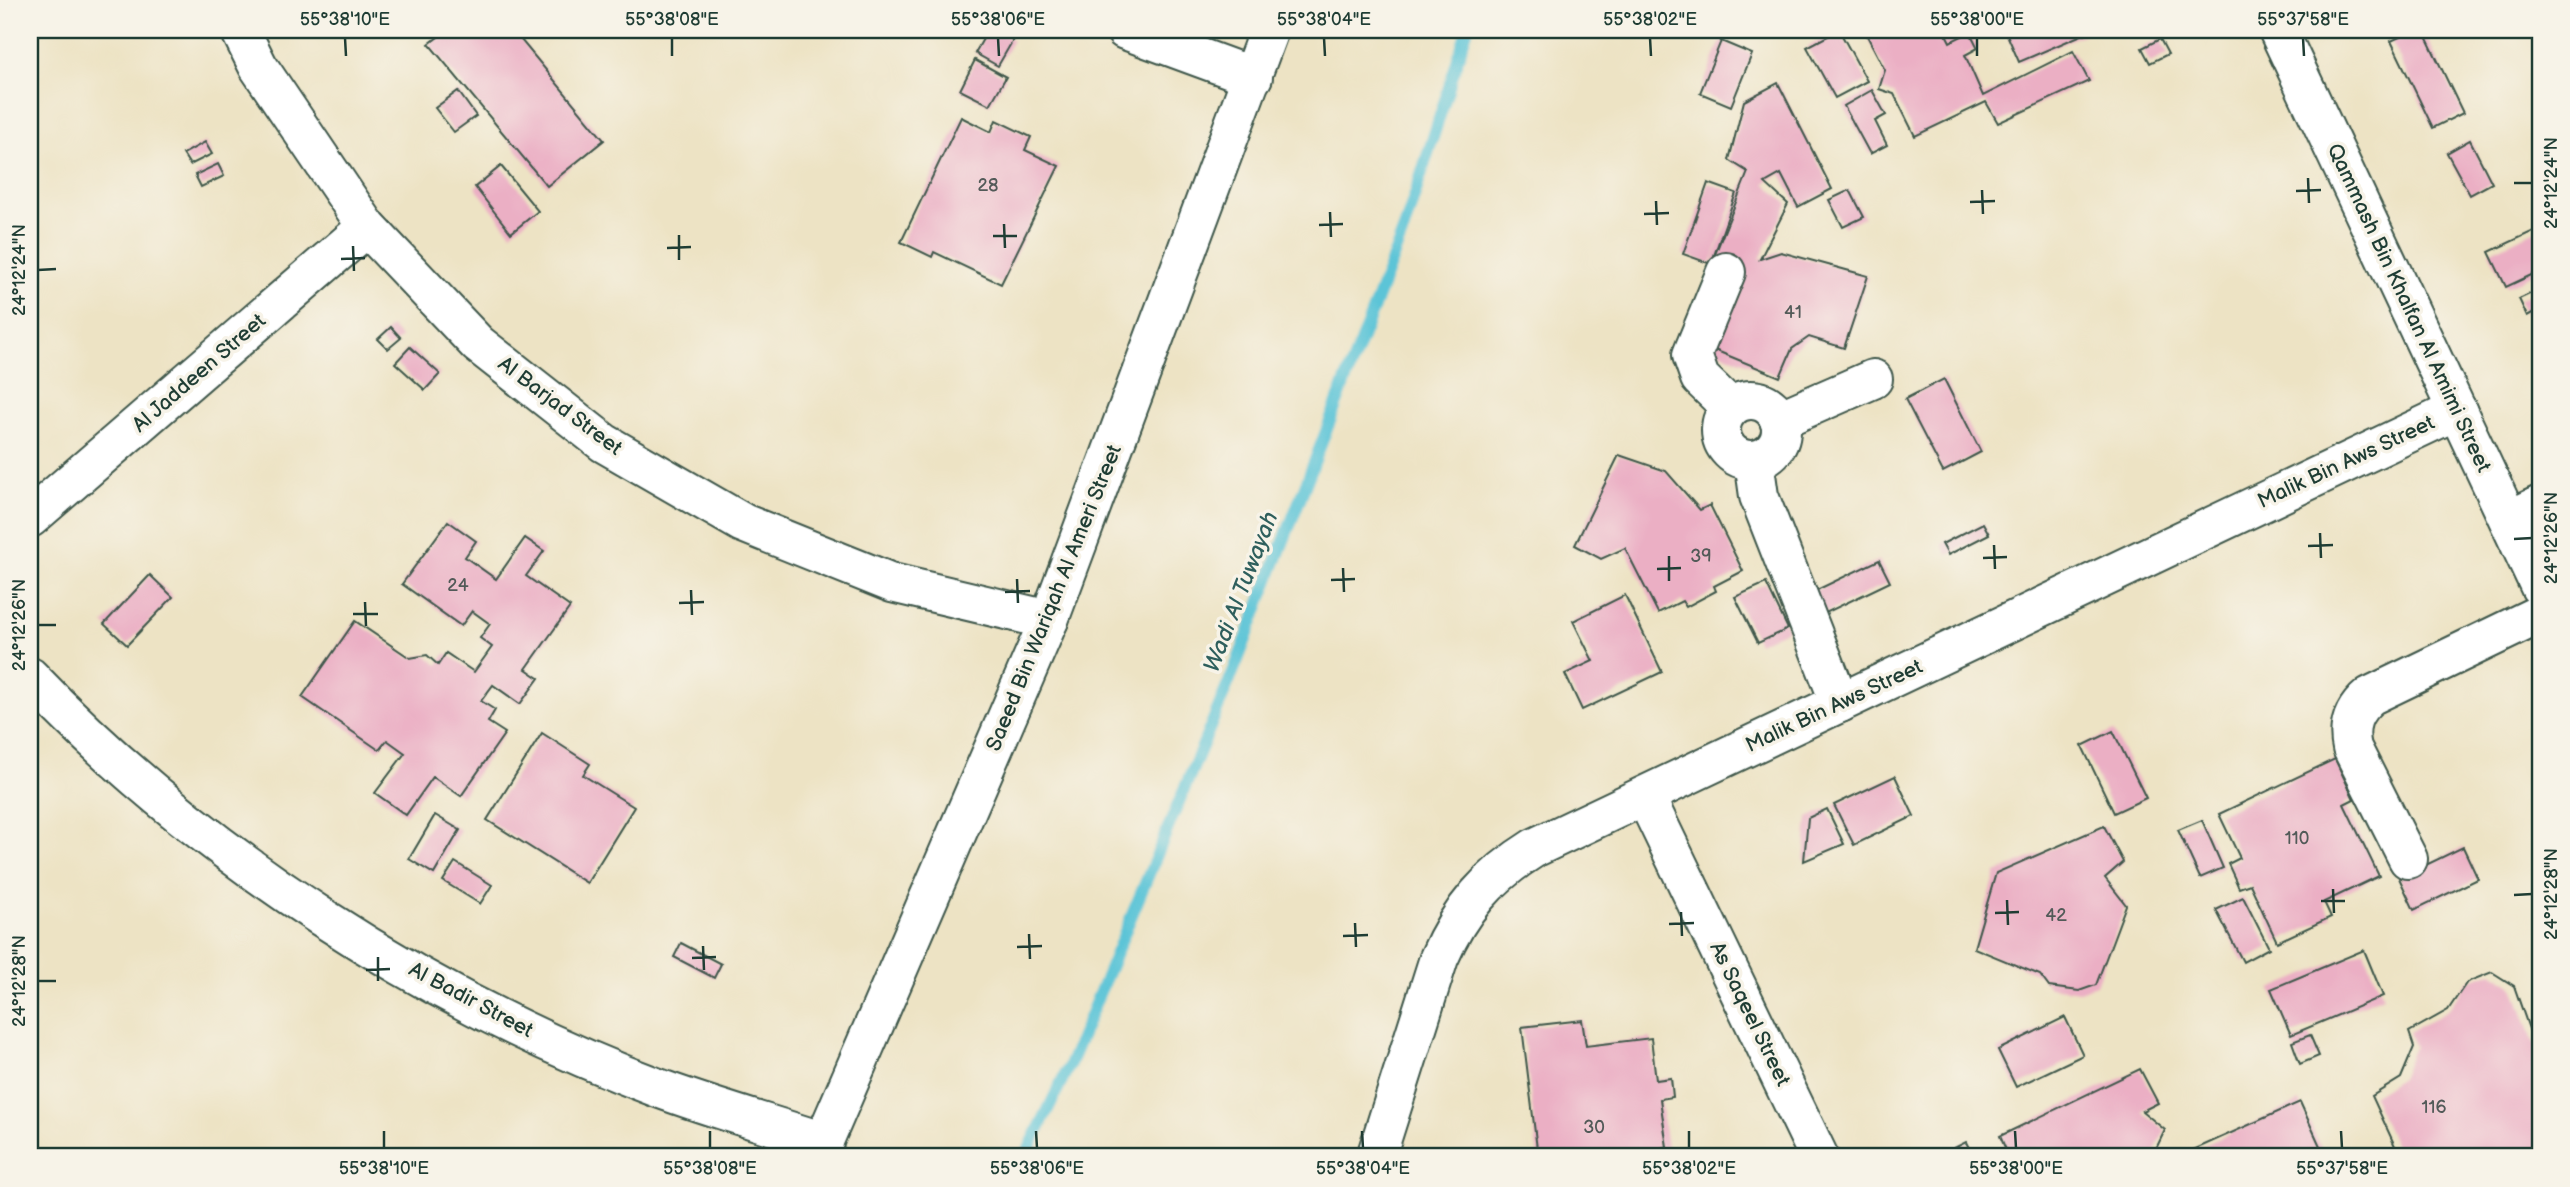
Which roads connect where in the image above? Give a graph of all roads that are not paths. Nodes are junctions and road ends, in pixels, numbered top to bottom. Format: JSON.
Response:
{"nodes":[{"id":1,"x":240,"y":30,"type":"edge"},
{"id":2,"x":1125,"y":30,"type":"edge"},
{"id":3,"x":1269,"y":30,"type":"edge"},
{"id":4,"x":2278,"y":30,"type":"edge"},
{"id":5,"x":1253,"y":77,"type":"junction"},
{"id":6,"x":367,"y":227,"type":"junction"},
{"id":7,"x":1726,"y":272,"type":"dead end"},
{"id":8,"x":1873,"y":379,"type":"dead end"},
{"id":9,"x":1730,"y":407,"type":"junction"},
{"id":10,"x":2457,"y":410,"type":"junction"},
{"id":11,"x":1779,"y":420,"type":"junction"},
{"id":12,"x":1754,"y":460,"type":"junction"},
{"id":13,"x":2525,"y":512,"type":"edge"},
{"id":14,"x":30,"y":518,"type":"edge"},
{"id":15,"x":2540,"y":587,"type":"edge"},
{"id":16,"x":2540,"y":614,"type":"edge"},
{"id":17,"x":1049,"y":620,"type":"junction"},
{"id":18,"x":30,"y":677,"type":"edge"},
{"id":19,"x":1840,"y":703,"type":"junction"},
{"id":20,"x":1645,"y":796,"type":"junction"},
{"id":21,"x":2409,"y":859,"type":"dead end"},
{"id":22,"x":820,"y":1150,"type":"edge"},
{"id":23,"x":1376,"y":1157,"type":"edge"},
{"id":24,"x":1819,"y":1157,"type":"edge"}],
"edges":[{"from":1,"to":6,"type":"street","name":"Al Barjad Street"},
{"from":2,"to":5,"type":"street"},
{"from":3,"to":5,"type":"street","name":"Saeed Bin Wariqah Al Ameri Street"},
{"from":4,"to":10,"type":"street","name":"Qammash Bin Khalfan Al Amimi Street"},
{"from":5,"to":17,"type":"street","name":"Saeed Bin Wariqah Al Ameri Street"},
{"from":6,"to":14,"type":"street","name":"Al Jaddeen Street"},
{"from":6,"to":17,"type":"street","name":"Al Barjad Street"},
{"from":7,"to":9,"type":"street"},
{"from":8,"to":11,"type":"street"},
{"from":9,"to":11,"type":"street"},
{"from":9,"to":12,"type":"street"},
{"from":10,"to":13,"type":"street","name":"Qammash Bin Khalfan Al Amimi Street"},
{"from":10,"to":19,"type":"street","name":"Malik Bin Aws Street"},
{"from":11,"to":12,"type":"street"},
{"from":12,"to":19,"type":"street"},
{"from":13,"to":15,"type":"street","name":"Qammash Bin Khalfan Al Amimi Street"},
{"from":16,"to":21,"type":"street"},
{"from":17,"to":22,"type":"street","name":"Saeed Bin Wariqah Al Ameri Street"},
{"from":18,"to":22,"type":"street","name":"Al Badir Street"},
{"from":19,"to":20,"type":"street","name":"Malik Bin Aws Street"},
{"from":20,"to":23,"type":"street","name":"Malik Bin Aws Street"},
{"from":20,"to":24,"type":"street","name":"As Saqeel Street"}]}
